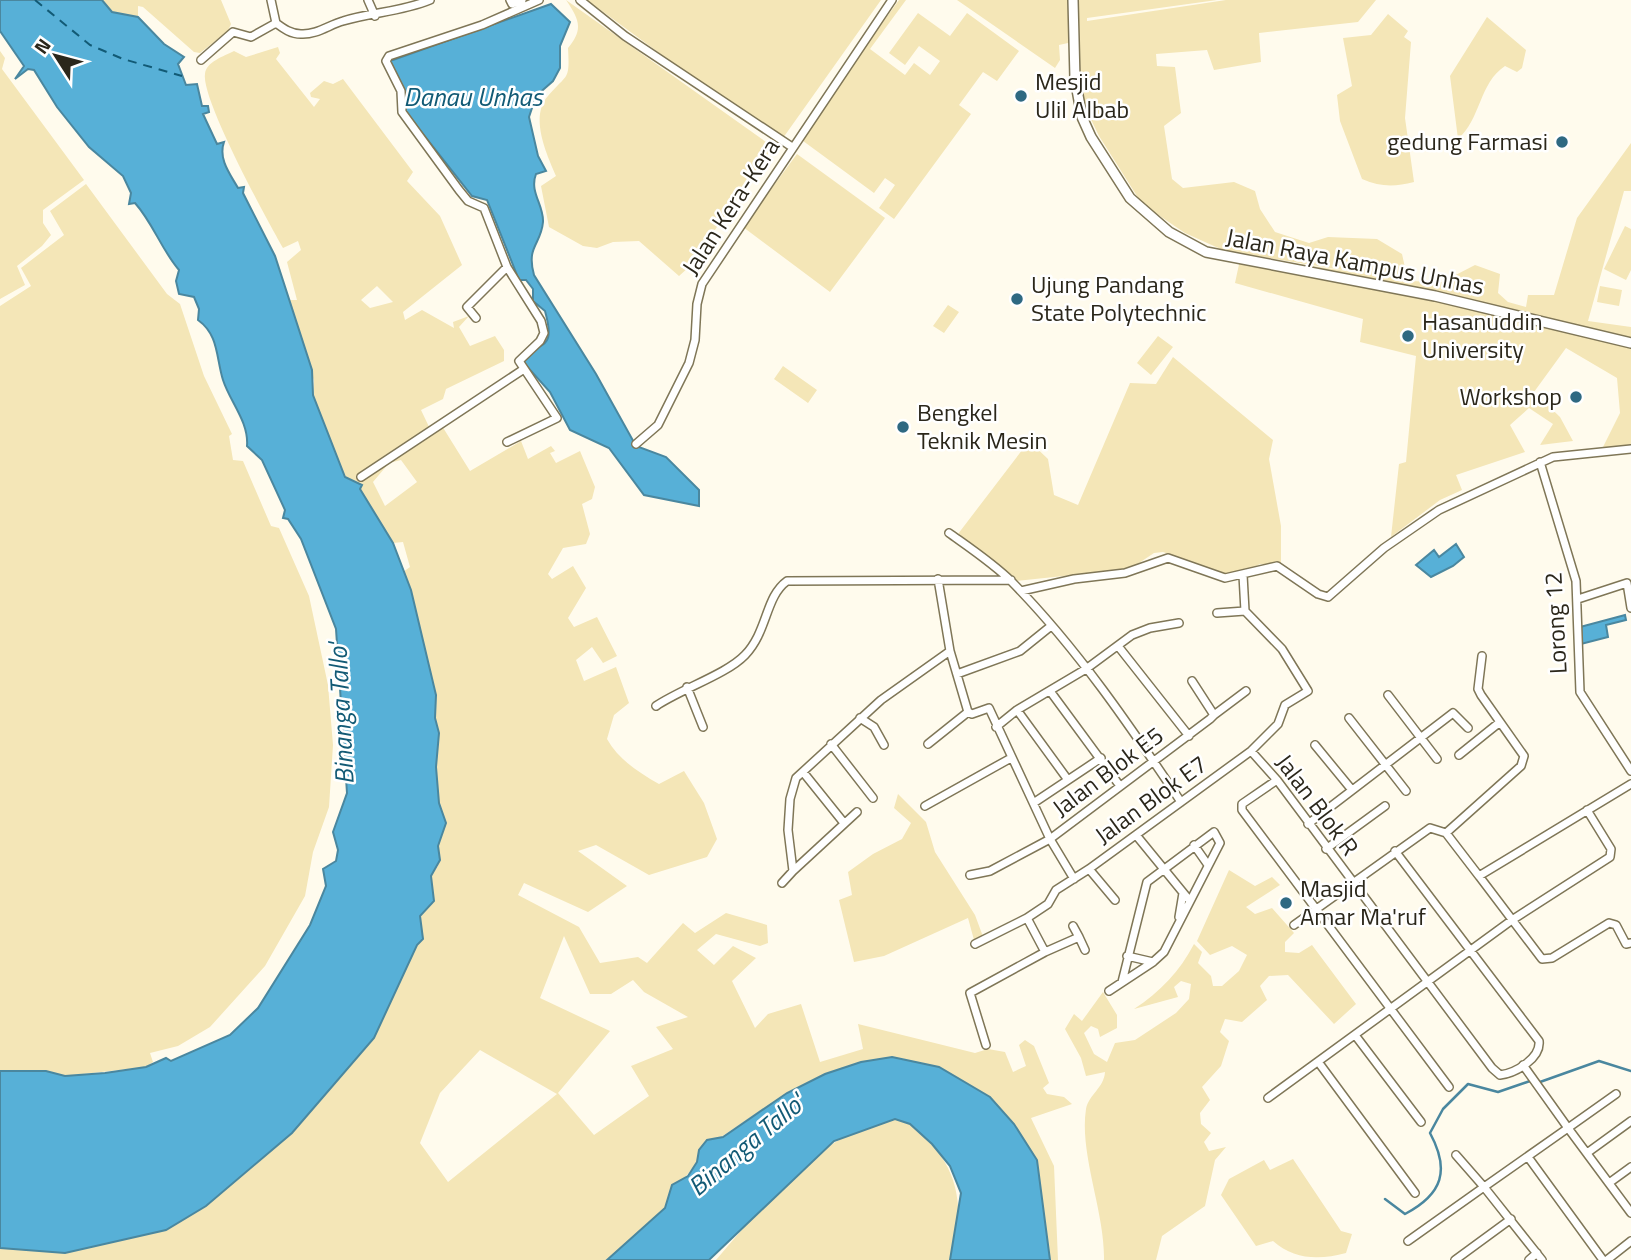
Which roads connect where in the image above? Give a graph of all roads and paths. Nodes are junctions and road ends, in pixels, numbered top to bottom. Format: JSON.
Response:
{"nodes":[{"id":1,"x":271,"y":0,"type":"edge"},
{"id":2,"x":368,"y":0,"type":"edge"},
{"id":3,"x":430,"y":0,"type":"edge"},
{"id":4,"x":510,"y":0,"type":"edge"},
{"id":5,"x":522,"y":0,"type":"edge"},
{"id":6,"x":539,"y":0,"type":"edge"},
{"id":7,"x":580,"y":0,"type":"edge"},
{"id":8,"x":892,"y":0,"type":"edge"},
{"id":9,"x":1073,"y":0,"type":"edge"},
{"id":10,"x":375,"y":16,"type":"junction"},
{"id":11,"x":276,"y":23,"type":"junction"},
{"id":12,"x":201,"y":60,"type":"dead end"},
{"id":13,"x":792,"y":147,"type":"junction"},
{"id":14,"x":507,"y":267,"type":"junction"},
{"id":15,"x":476,"y":318,"type":"dead end"},
{"id":16,"x":1631,"y":343,"type":"edge"},
{"id":17,"x":524,"y":369,"type":"junction"},
{"id":18,"x":508,"y":442,"type":"dead end"},
{"id":19,"x":636,"y":444,"type":"dead end"},
{"id":20,"x":1631,"y":449,"type":"edge"},
{"id":21,"x":1540,"y":462,"type":"junction"},
{"id":22,"x":361,"y":477,"type":"dead end"},
{"id":23,"x":949,"y":533,"type":"dead end"},
{"id":24,"x":1243,"y":575,"type":"junction"},
{"id":25,"x":938,"y":579,"type":"junction"},
{"id":26,"x":1011,"y":580,"type":"junction"},
{"id":27,"x":1021,"y":592,"type":"junction"},
{"id":28,"x":1578,"y":599,"type":"junction"},
{"id":29,"x":1631,"y":608,"type":"edge"},
{"id":30,"x":1245,"y":611,"type":"junction"},
{"id":31,"x":1217,"y":613,"type":"dead end"},
{"id":32,"x":1179,"y":623,"type":"dead end"},
{"id":33,"x":1051,"y":626,"type":"junction"},
{"id":34,"x":1118,"y":646,"type":"junction"},
{"id":35,"x":950,"y":651,"type":"junction"},
{"id":36,"x":1482,"y":656,"type":"dead end"},
{"id":37,"x":1086,"y":669,"type":"junction"},
{"id":38,"x":957,"y":674,"type":"junction"},
{"id":39,"x":1192,"y":681,"type":"dead end"},
{"id":40,"x":687,"y":687,"type":"junction"},
{"id":41,"x":1051,"y":691,"type":"junction"},
{"id":42,"x":1246,"y":691,"type":"dead end"},
{"id":43,"x":1388,"y":695,"type":"dead end"},
{"id":44,"x":656,"y":706,"type":"dead end"},
{"id":45,"x":1017,"y":710,"type":"junction"},
{"id":46,"x":968,"y":712,"type":"junction"},
{"id":47,"x":1214,"y":715,"type":"junction"},
{"id":48,"x":860,"y":718,"type":"junction"},
{"id":49,"x":1349,"y":718,"type":"dead end"},
{"id":50,"x":1500,"y":722,"type":"junction"},
{"id":51,"x":703,"y":727,"type":"dead end"},
{"id":52,"x":996,"y":727,"type":"junction"},
{"id":53,"x":1468,"y":728,"type":"dead end"},
{"id":54,"x":1189,"y":736,"type":"junction"},
{"id":55,"x":1422,"y":738,"type":"junction"},
{"id":56,"x":831,"y":744,"type":"junction"},
{"id":57,"x":928,"y":744,"type":"dead end"},
{"id":58,"x":884,"y":745,"type":"dead end"},
{"id":59,"x":1315,"y":745,"type":"dead end"},
{"id":60,"x":1251,"y":751,"type":"junction"},
{"id":61,"x":1459,"y":755,"type":"dead end"},
{"id":62,"x":1011,"y":758,"type":"junction"},
{"id":63,"x":1101,"y":758,"type":"junction"},
{"id":64,"x":1437,"y":759,"type":"dead end"},
{"id":65,"x":1155,"y":761,"type":"junction"},
{"id":66,"x":1386,"y":764,"type":"junction"},
{"id":67,"x":1631,"y":771,"type":"edge"},
{"id":68,"x":803,"y":772,"type":"junction"},
{"id":69,"x":1068,"y":780,"type":"junction"},
{"id":70,"x":1277,"y":780,"type":"junction"},
{"id":71,"x":1631,"y":784,"type":"edge"},
{"id":72,"x":1121,"y":786,"type":"junction"},
{"id":73,"x":1352,"y":790,"type":"junction"},
{"id":74,"x":1406,"y":791,"type":"dead end"},
{"id":75,"x":873,"y":798,"type":"dead end"},
{"id":76,"x":1035,"y":802,"type":"junction"},
{"id":77,"x":1181,"y":802,"type":"junction"},
{"id":78,"x":925,"y":806,"type":"dead end"},
{"id":79,"x":1385,"y":806,"type":"dead end"},
{"id":80,"x":1587,"y":810,"type":"junction"},
{"id":81,"x":857,"y":812,"type":"dead end"},
{"id":82,"x":844,"y":823,"type":"junction"},
{"id":83,"x":1308,"y":824,"type":"junction"},
{"id":84,"x":1446,"y":833,"type":"junction"},
{"id":85,"x":1136,"y":835,"type":"junction"},
{"id":86,"x":1050,"y":839,"type":"junction"},
{"id":87,"x":1195,"y":845,"type":"junction"},
{"id":88,"x":1326,"y":849,"type":"junction"},
{"id":89,"x":1395,"y":851,"type":"junction"},
{"id":90,"x":1208,"y":865,"type":"junction"},
{"id":91,"x":1164,"y":868,"type":"junction"},
{"id":92,"x":1089,"y":869,"type":"junction"},
{"id":93,"x":793,"y":871,"type":"junction"},
{"id":94,"x":970,"y":875,"type":"dead end"},
{"id":95,"x":1479,"y":876,"type":"junction"},
{"id":96,"x":1074,"y":879,"type":"junction"},
{"id":97,"x":1352,"y":882,"type":"junction"},
{"id":98,"x":782,"y":883,"type":"dead end"},
{"id":99,"x":1183,"y":893,"type":"junction"},
{"id":100,"x":1115,"y":900,"type":"dead end"},
{"id":101,"x":1190,"y":901,"type":"junction"},
{"id":102,"x":1314,"y":910,"type":"junction"},
{"id":103,"x":1027,"y":918,"type":"junction"},
{"id":104,"x":1512,"y":920,"type":"junction"},
{"id":105,"x":1178,"y":922,"type":"junction"},
{"id":106,"x":1073,"y":926,"type":"dead end"},
{"id":107,"x":1294,"y":926,"type":"dead end"},
{"id":108,"x":1079,"y":937,"type":"junction"},
{"id":109,"x":1631,"y":943,"type":"edge"},
{"id":110,"x":975,"y":944,"type":"dead end"},
{"id":111,"x":1085,"y":950,"type":"dead end"},
{"id":112,"x":1470,"y":950,"type":"junction"},
{"id":113,"x":1045,"y":952,"type":"junction"},
{"id":114,"x":1127,"y":956,"type":"junction"},
{"id":115,"x":1153,"y":962,"type":"junction"},
{"id":116,"x":1426,"y":981,"type":"junction"},
{"id":117,"x":1122,"y":982,"type":"junction"},
{"id":118,"x":1109,"y":991,"type":"dead end"},
{"id":119,"x":1390,"y":1010,"type":"junction"},
{"id":120,"x":1355,"y":1035,"type":"junction"},
{"id":121,"x":986,"y":1045,"type":"dead end"},
{"id":122,"x":1319,"y":1063,"type":"junction"},
{"id":123,"x":1523,"y":1065,"type":"junction"},
{"id":124,"x":1449,"y":1087,"type":"dead end"},
{"id":125,"x":1616,"y":1094,"type":"dead end"},
{"id":126,"x":1268,"y":1098,"type":"dead end"},
{"id":127,"x":1631,"y":1121,"type":"edge"},
{"id":128,"x":1422,"y":1122,"type":"dead end"},
{"id":129,"x":1569,"y":1128,"type":"junction"},
{"id":130,"x":1587,"y":1153,"type":"junction"},
{"id":131,"x":1456,"y":1155,"type":"dead end"},
{"id":132,"x":1528,"y":1157,"type":"junction"},
{"id":133,"x":1631,"y":1167,"type":"edge"},
{"id":134,"x":1609,"y":1183,"type":"junction"},
{"id":135,"x":1484,"y":1187,"type":"junction"},
{"id":136,"x":1415,"y":1192,"type":"dead end"},
{"id":137,"x":1631,"y":1213,"type":"edge"},
{"id":138,"x":1511,"y":1219,"type":"junction"},
{"id":139,"x":1408,"y":1241,"type":"dead end"},
{"id":140,"x":1631,"y":1241,"type":"edge"},
{"id":141,"x":1540,"y":1257,"type":"edge"},
{"id":142,"x":1455,"y":1260,"type":"edge"},
{"id":143,"x":1529,"y":1260,"type":"edge"},
{"id":144,"x":1605,"y":1260,"type":"edge"}],
"edges":[{"from":1,"to":11,"type":"street"},
{"from":2,"to":10,"type":"street"},
{"from":3,"to":10,"type":"street"},
{"from":4,"to":5,"type":"street"},
{"from":6,"to":14,"type":"street"},
{"from":7,"to":13,"type":"street"},
{"from":8,"to":13,"type":"street","name":"Jalan Kera-Kera"},
{"from":9,"to":16,"type":"street","name":"Jalan Raya Kampus Unhas"},
{"from":10,"to":11,"type":"street"},
{"from":11,"to":12,"type":"street"},
{"from":13,"to":19,"type":"street","name":"Jalan Kera-Kera"},
{"from":14,"to":15,"type":"street"},
{"from":14,"to":17,"type":"street"},
{"from":17,"to":18,"type":"street"},
{"from":17,"to":22,"type":"street"},
{"from":20,"to":21,"type":"street"},
{"from":21,"to":24,"type":"street"},
{"from":21,"to":28,"type":"street","name":"Lorong 12"},
{"from":23,"to":26,"type":"street"},
{"from":24,"to":27,"type":"street"},
{"from":24,"to":30,"type":"street"},
{"from":25,"to":26,"type":"street"},
{"from":25,"to":35,"type":"street"},
{"from":25,"to":40,"type":"street"},
{"from":26,"to":27,"type":"street"},
{"from":27,"to":33,"type":"street"},
{"from":28,"to":29,"type":"street"},
{"from":28,"to":67,"type":"street","name":"Lorong 12"},
{"from":30,"to":31,"type":"street"},
{"from":30,"to":60,"type":"street","name":"Jalan Blok E7"},
{"from":32,"to":34,"type":"street"},
{"from":33,"to":37,"type":"street"},
{"from":33,"to":38,"type":"street"},
{"from":34,"to":37,"type":"street"},
{"from":34,"to":54,"type":"street"},
{"from":35,"to":38,"type":"street"},
{"from":35,"to":48,"type":"street"},
{"from":36,"to":50,"type":"street"},
{"from":37,"to":41,"type":"street"},
{"from":37,"to":65,"type":"street"},
{"from":38,"to":46,"type":"street"},
{"from":39,"to":47,"type":"street"},
{"from":40,"to":44,"type":"street"},
{"from":40,"to":51,"type":"street"},
{"from":41,"to":45,"type":"street"},
{"from":41,"to":63,"type":"street"},
{"from":42,"to":47,"type":"street","name":"Jalan Blok E5"},
{"from":43,"to":55,"type":"street"},
{"from":45,"to":52,"type":"street"},
{"from":45,"to":69,"type":"street"},
{"from":46,"to":52,"type":"street"},
{"from":46,"to":57,"type":"street"},
{"from":47,"to":54,"type":"street","name":"Jalan Blok E5"},
{"from":48,"to":56,"type":"street"},
{"from":48,"to":58,"type":"street"},
{"from":49,"to":66,"type":"street"},
{"from":50,"to":61,"type":"street"},
{"from":50,"to":84,"type":"street"},
{"from":52,"to":62,"type":"street"},
{"from":53,"to":55,"type":"street"},
{"from":54,"to":65,"type":"street","name":"Jalan Blok E5"},
{"from":55,"to":64,"type":"street"},
{"from":55,"to":66,"type":"street"},
{"from":56,"to":68,"type":"street"},
{"from":56,"to":75,"type":"street"},
{"from":59,"to":73,"type":"street"},
{"from":60,"to":70,"type":"street","name":"Jalan Blok R"},
{"from":60,"to":77,"type":"street","name":"Jalan Blok E7"},
{"from":62,"to":76,"type":"street"},
{"from":62,"to":78,"type":"street"},
{"from":63,"to":69,"type":"street"},
{"from":63,"to":72,"type":"street"},
{"from":65,"to":72,"type":"street","name":"Jalan Blok E5"},
{"from":65,"to":77,"type":"street"},
{"from":66,"to":73,"type":"street"},
{"from":66,"to":74,"type":"street"},
{"from":68,"to":82,"type":"street"},
{"from":68,"to":93,"type":"street"},
{"from":69,"to":76,"type":"street"},
{"from":70,"to":83,"type":"street","name":"Jalan Blok R"},
{"from":70,"to":102,"type":"street"},
{"from":71,"to":80,"type":"street"},
{"from":72,"to":86,"type":"street","name":"Jalan Blok E5"},
{"from":73,"to":83,"type":"street"},
{"from":76,"to":86,"type":"street"},
{"from":77,"to":85,"type":"street","name":"Jalan Blok E7"},
{"from":79,"to":88,"type":"street"},
{"from":80,"to":95,"type":"street"},
{"from":80,"to":104,"type":"street"},
{"from":81,"to":82,"type":"street"},
{"from":82,"to":93,"type":"street"},
{"from":83,"to":88,"type":"street","name":"Jalan Blok R"},
{"from":84,"to":89,"type":"street"},
{"from":84,"to":95,"type":"street"},
{"from":85,"to":91,"type":"street"},
{"from":85,"to":92,"type":"street","name":"Jalan Blok E7"},
{"from":86,"to":94,"type":"street","name":"Jalan Blok E5"},
{"from":86,"to":96,"type":"street"},
{"from":87,"to":90,"type":"street"},
{"from":87,"to":90,"type":"street"},
{"from":87,"to":91,"type":"street"},
{"from":88,"to":97,"type":"street","name":"Jalan Blok R"},
{"from":89,"to":97,"type":"street"},
{"from":89,"to":112,"type":"street"},
{"from":90,"to":101,"type":"street"},
{"from":91,"to":99,"type":"street"},
{"from":91,"to":114,"type":"street"},
{"from":92,"to":96,"type":"street","name":"Jalan Blok E7"},
{"from":92,"to":100,"type":"street"},
{"from":93,"to":98,"type":"street"},
{"from":95,"to":104,"type":"street"},
{"from":96,"to":103,"type":"street","name":"Jalan Blok E7"},
{"from":97,"to":102,"type":"street"},
{"from":97,"to":116,"type":"street","name":"Jalan Blok R"},
{"from":99,"to":101,"type":"street"},
{"from":99,"to":105,"type":"street"},
{"from":101,"to":105,"type":"street"},
{"from":102,"to":107,"type":"street"},
{"from":102,"to":119,"type":"street"},
{"from":103,"to":110,"type":"street","name":"Jalan Blok E7"},
{"from":103,"to":113,"type":"street"},
{"from":104,"to":109,"type":"street"},
{"from":104,"to":112,"type":"street"},
{"from":105,"to":115,"type":"street"},
{"from":106,"to":108,"type":"street"},
{"from":108,"to":111,"type":"street"},
{"from":108,"to":113,"type":"street"},
{"from":112,"to":116,"type":"street"},
{"from":112,"to":123,"type":"street"},
{"from":113,"to":121,"type":"street"},
{"from":114,"to":115,"type":"street"},
{"from":114,"to":117,"type":"street"},
{"from":115,"to":117,"type":"street"},
{"from":116,"to":119,"type":"street"},
{"from":116,"to":123,"type":"street","name":"Jalan Blok R"},
{"from":117,"to":118,"type":"street"},
{"from":119,"to":120,"type":"street"},
{"from":119,"to":124,"type":"street"},
{"from":120,"to":122,"type":"street"},
{"from":120,"to":128,"type":"street"},
{"from":122,"to":126,"type":"street"},
{"from":122,"to":136,"type":"street"},
{"from":123,"to":129,"type":"street"},
{"from":125,"to":129,"type":"street"},
{"from":127,"to":130,"type":"street"},
{"from":129,"to":130,"type":"street"},
{"from":129,"to":132,"type":"street"},
{"from":130,"to":134,"type":"street"},
{"from":131,"to":135,"type":"street"},
{"from":132,"to":135,"type":"street"},
{"from":132,"to":144,"type":"street"},
{"from":133,"to":134,"type":"street"},
{"from":134,"to":137,"type":"street"},
{"from":135,"to":138,"type":"street"},
{"from":135,"to":139,"type":"street"},
{"from":138,"to":141,"type":"street"},
{"from":138,"to":142,"type":"street"},
{"from":140,"to":144,"type":"street"},
{"from":141,"to":143,"type":"street"}]}
